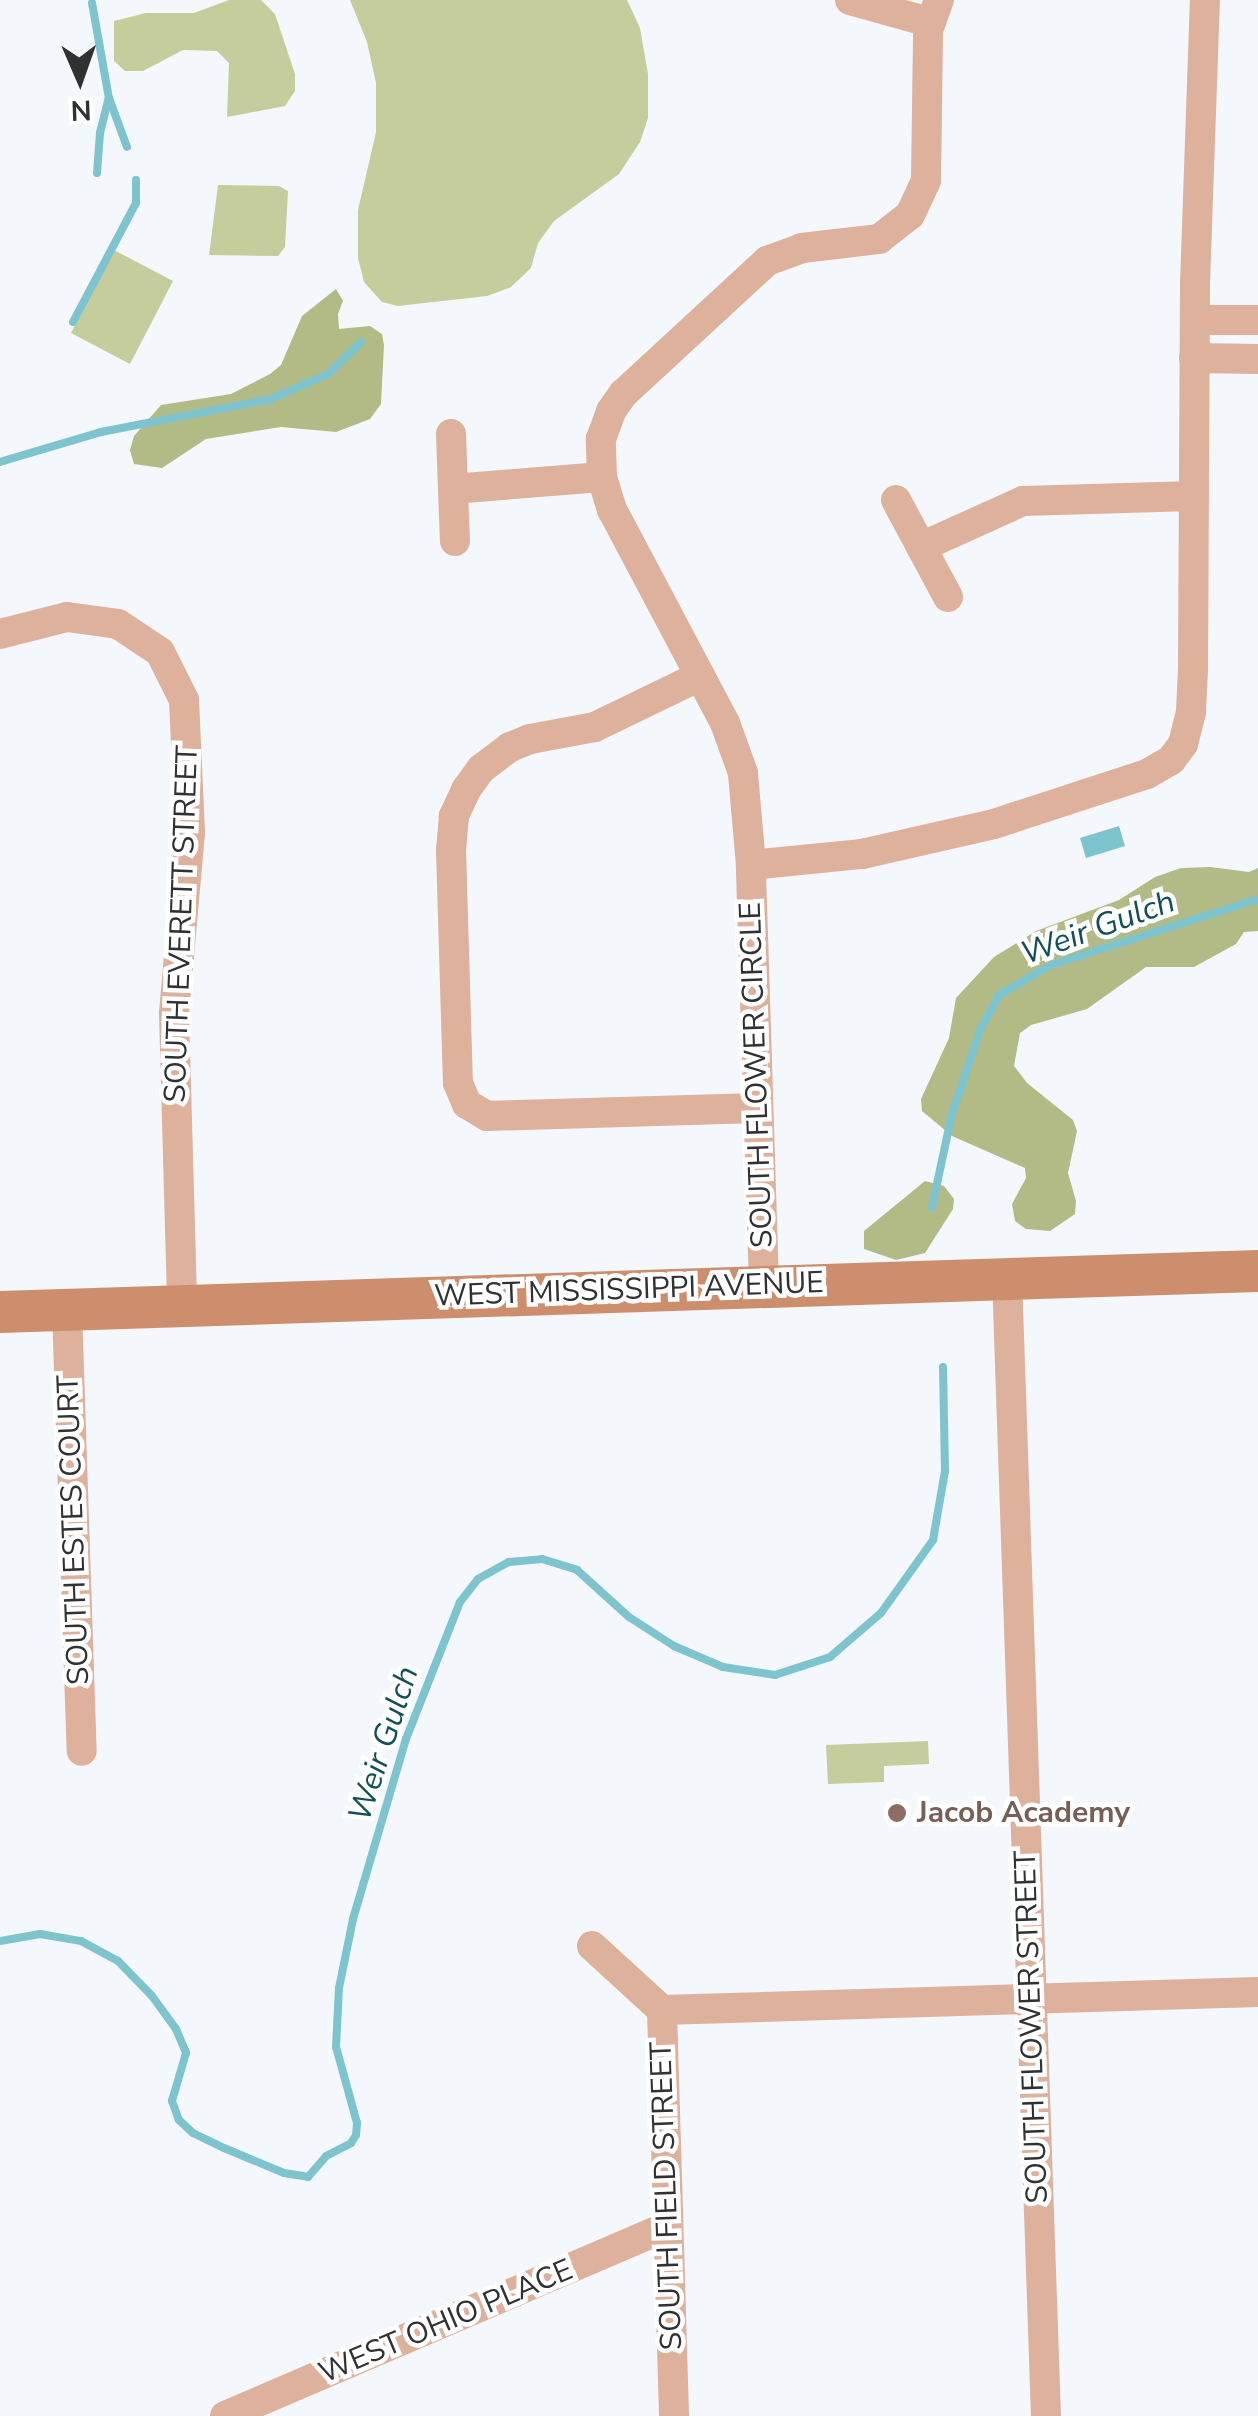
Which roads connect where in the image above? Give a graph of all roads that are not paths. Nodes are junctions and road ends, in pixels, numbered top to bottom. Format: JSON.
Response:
{"nodes":[{"id":1,"x":850,"y":0,"type":"edge"},
{"id":2,"x":1204,"y":0,"type":"edge"},
{"id":3,"x":934,"y":11,"type":"edge"},
{"id":4,"x":1195,"y":320,"type":"junction"},
{"id":5,"x":1258,"y":320,"type":"edge"},
{"id":6,"x":1194,"y":358,"type":"junction"},
{"id":7,"x":1258,"y":359,"type":"edge"},
{"id":8,"x":451,"y":434,"type":"dead end"},
{"id":9,"x":602,"y":477,"type":"junction"},
{"id":10,"x":453,"y":489,"type":"junction"},
{"id":11,"x":1193,"y":496,"type":"junction"},
{"id":12,"x":896,"y":500,"type":"dead end"},
{"id":13,"x":455,"y":541,"type":"dead end"},
{"id":14,"x":920,"y":546,"type":"junction"},
{"id":15,"x":948,"y":597,"type":"dead end"},
{"id":16,"x":0,"y":634,"type":"edge"},
{"id":17,"x":700,"y":676,"type":"junction"},
{"id":18,"x":750,"y":864,"type":"junction"},
{"id":19,"x":758,"y":1108,"type":"junction"},
{"id":20,"x":1258,"y":1271,"type":"edge"},
{"id":21,"x":1008,"y":1278,"type":"junction"},
{"id":22,"x":764,"y":1285,"type":"junction"},
{"id":23,"x":182,"y":1305,"type":"junction"},
{"id":24,"x":67,"y":1310,"type":"junction"},
{"id":25,"x":0,"y":1312,"type":"edge"},
{"id":26,"x":82,"y":1751,"type":"dead end"},
{"id":27,"x":592,"y":1946,"type":"dead end"},
{"id":28,"x":1258,"y":1992,"type":"edge"},
{"id":29,"x":1031,"y":1999,"type":"junction"},
{"id":30,"x":662,"y":2010,"type":"junction"},
{"id":31,"x":667,"y":2227,"type":"junction"},
{"id":32,"x":225,"y":2416,"type":"edge"},
{"id":33,"x":674,"y":2416,"type":"edge"},
{"id":34,"x":1046,"y":2416,"type":"edge"}],
"edges":[{"from":1,"to":3,"type":"street","name":"SOUTH FLOWER CIRCLE"},
{"from":2,"to":4,"type":"street","name":"SOUTH FLOWER CIRCLE"},
{"from":3,"to":9,"type":"street","name":"SOUTH FLOWER CIRCLE"},
{"from":4,"to":5,"type":"street"},
{"from":4,"to":6,"type":"street","name":"SOUTH FLOWER CIRCLE"},
{"from":6,"to":7,"type":"street"},
{"from":6,"to":11,"type":"street","name":"SOUTH FLOWER CIRCLE"},
{"from":8,"to":10,"type":"street"},
{"from":9,"to":10,"type":"street"},
{"from":9,"to":17,"type":"street","name":"SOUTH FLOWER CIRCLE"},
{"from":10,"to":13,"type":"street"},
{"from":11,"to":14,"type":"street"},
{"from":11,"to":18,"type":"street","name":"SOUTH FLOWER CIRCLE"},
{"from":12,"to":14,"type":"street"},
{"from":14,"to":15,"type":"street"},
{"from":16,"to":23,"type":"street","name":"SOUTH EVERETT STREET"},
{"from":17,"to":18,"type":"street","name":"SOUTH FLOWER CIRCLE"},
{"from":17,"to":19,"type":"street"},
{"from":18,"to":19,"type":"street","name":"SOUTH FLOWER CIRCLE"},
{"from":19,"to":22,"type":"street","name":"SOUTH FLOWER CIRCLE"},
{"from":20,"to":21,"type":"main road","name":"WEST MISSISSIPPI AVENUE"},
{"from":21,"to":22,"type":"main road","name":"WEST MISSISSIPPI AVENUE"},
{"from":21,"to":29,"type":"street","name":"SOUTH FLOWER STREET"},
{"from":22,"to":23,"type":"main road","name":"WEST MISSISSIPPI AVENUE"},
{"from":23,"to":24,"type":"main road","name":"WEST MISSISSIPPI AVENUE"},
{"from":24,"to":25,"type":"main road","name":"WEST MISSISSIPPI AVENUE"},
{"from":24,"to":26,"type":"street","name":"SOUTH ESTES COURT"},
{"from":27,"to":30,"type":"street","name":"SOUTH FIELD STREET"},
{"from":28,"to":29,"type":"street"},
{"from":29,"to":30,"type":"street"},
{"from":29,"to":34,"type":"street","name":"SOUTH FLOWER STREET"},
{"from":30,"to":31,"type":"street","name":"SOUTH FIELD STREET"},
{"from":31,"to":32,"type":"street","name":"WEST OHIO PLACE"},
{"from":31,"to":33,"type":"street","name":"SOUTH FIELD STREET"}]}
